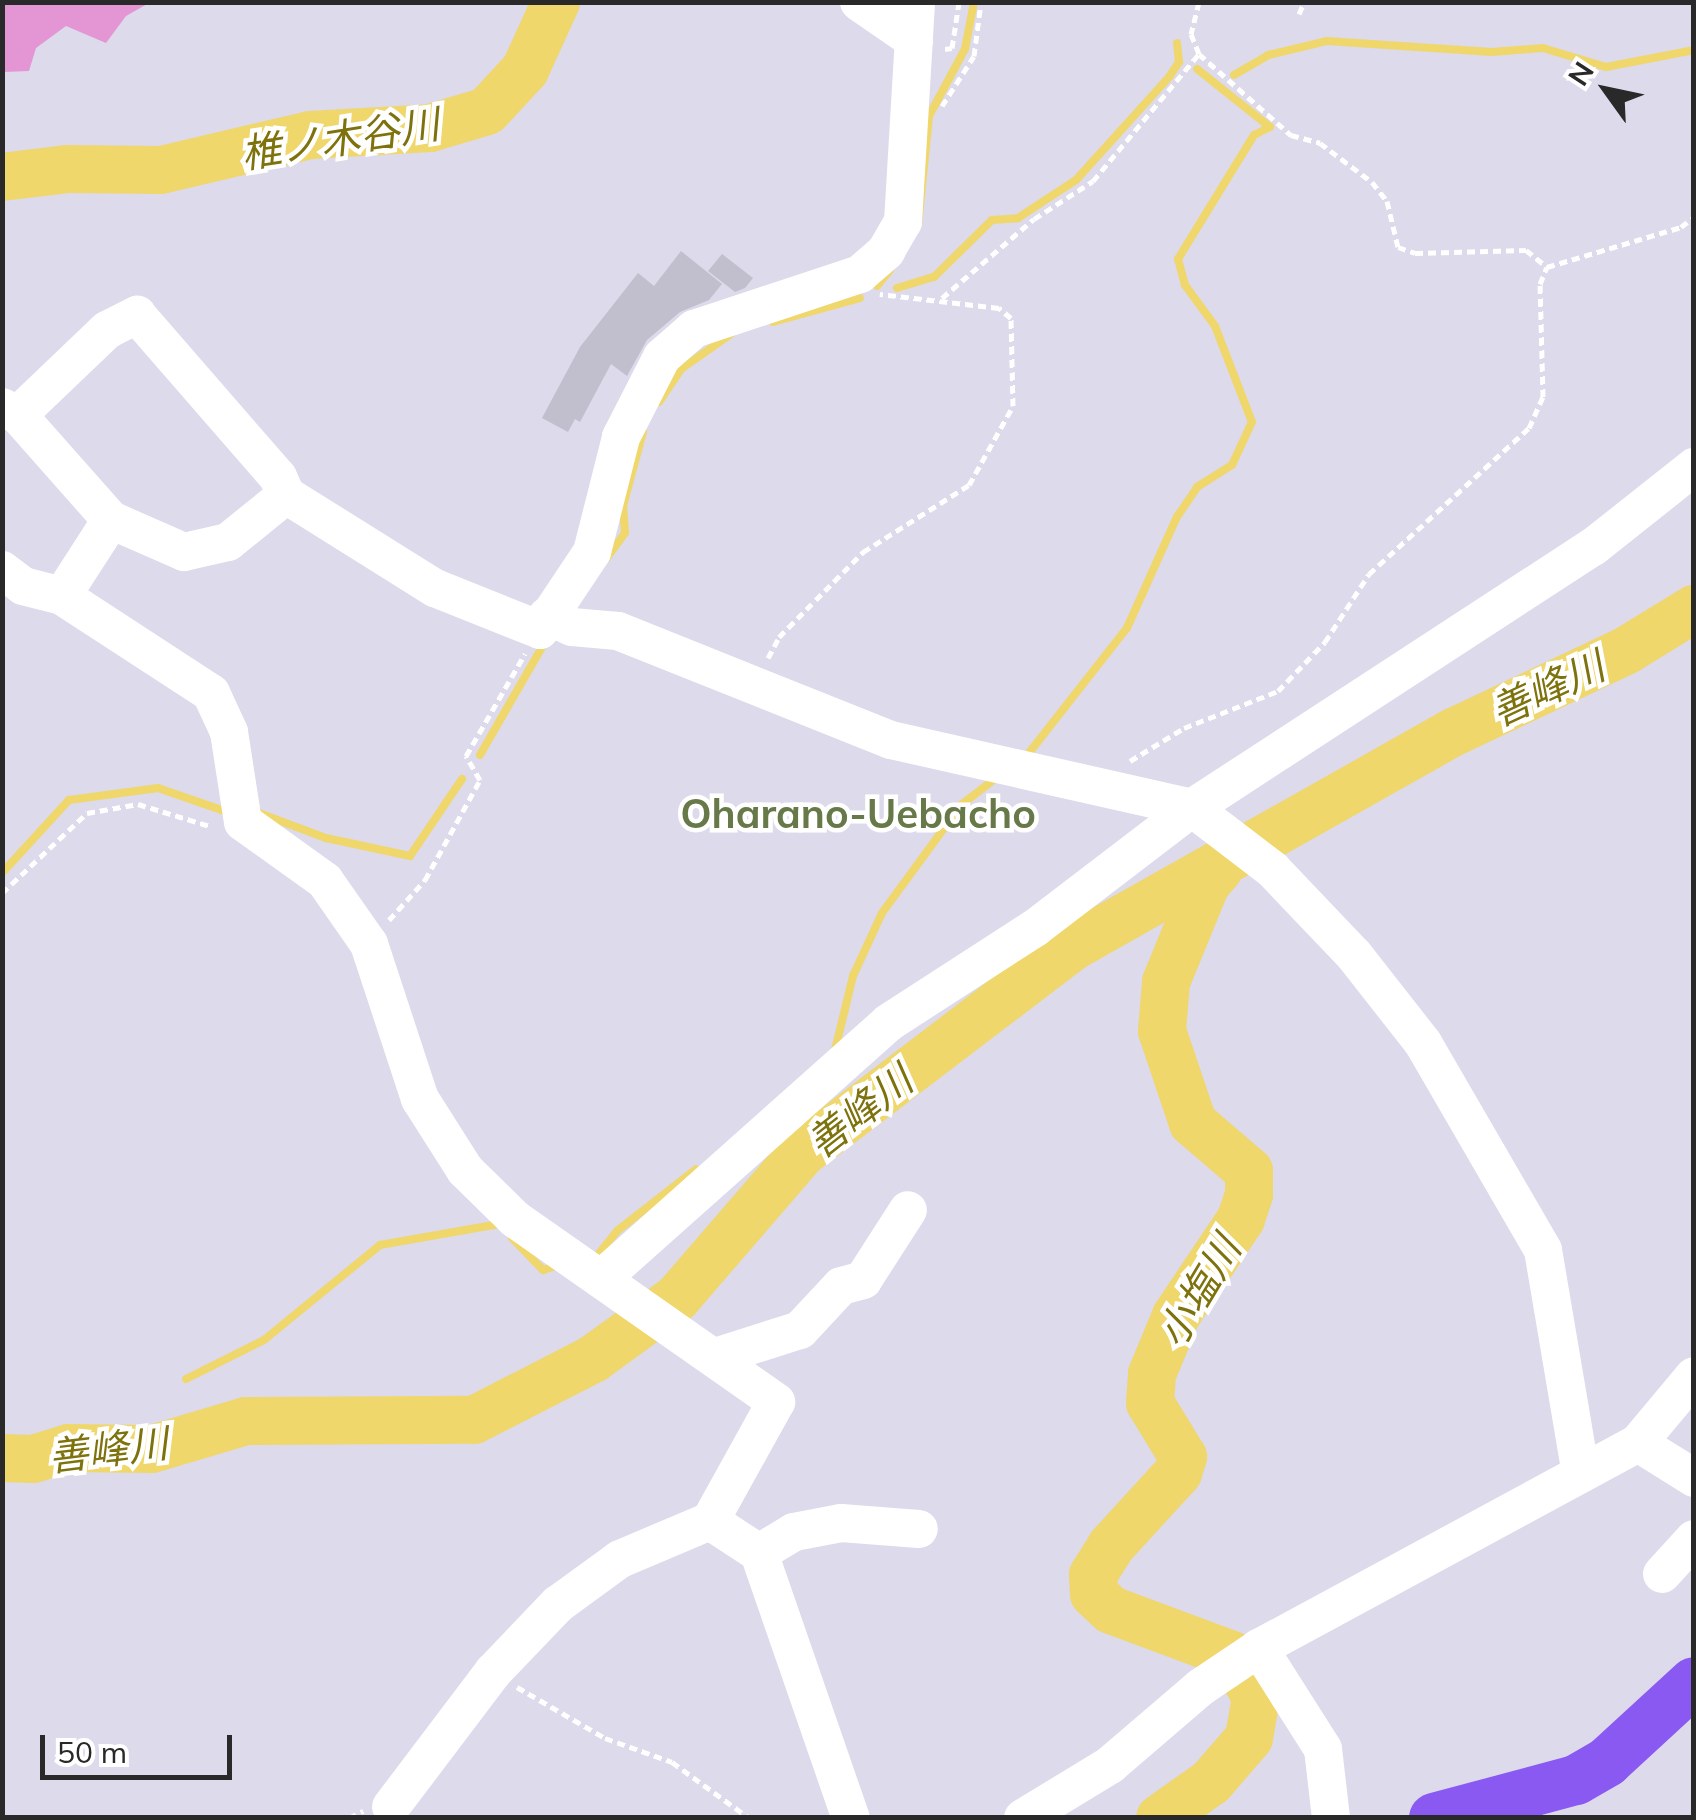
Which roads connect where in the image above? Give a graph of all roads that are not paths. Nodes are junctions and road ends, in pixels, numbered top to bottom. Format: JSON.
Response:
{"nodes":[{"id":1,"x":859,"y":2,"type":"edge"},
{"id":2,"x":915,"y":21,"type":"edge"},
{"id":3,"x":10,"y":411,"type":"edge"},
{"id":4,"x":1694,"y":468,"type":"edge"},
{"id":5,"x":286,"y":495,"type":"junction"},
{"id":6,"x":111,"y":520,"type":"junction"},
{"id":7,"x":13,"y":578,"type":"edge"},
{"id":8,"x":62,"y":596,"type":"junction"},
{"id":9,"x":544,"y":623,"type":"junction"},
{"id":10,"x":1198,"y":811,"type":"junction"},
{"id":11,"x":908,"y":1210,"type":"dead end"},
{"id":12,"x":607,"y":1284,"type":"junction"},
{"id":13,"x":718,"y":1356,"type":"junction"},
{"id":14,"x":1694,"y":1376,"type":"edge"},
{"id":15,"x":1638,"y":1442,"type":"junction"},
{"id":16,"x":1580,"y":1469,"type":"junction"},
{"id":17,"x":1694,"y":1478,"type":"edge"},
{"id":18,"x":710,"y":1521,"type":"junction"},
{"id":19,"x":918,"y":1529,"type":"dead end"},
{"id":20,"x":1694,"y":1539,"type":"edge"},
{"id":21,"x":759,"y":1553,"type":"junction"},
{"id":22,"x":1662,"y":1574,"type":"dead end"},
{"id":23,"x":1246,"y":1657,"type":"junction"},
{"id":24,"x":1694,"y":1682,"type":"edge"},
{"id":25,"x":390,"y":1807,"type":"dead end"},
{"id":26,"x":851,"y":1818,"type":"edge"},
{"id":27,"x":1023,"y":1818,"type":"edge"},
{"id":28,"x":1330,"y":1818,"type":"edge"},
{"id":29,"x":1434,"y":1818,"type":"edge"}],
"edges":[{"from":1,"to":2,"type":"street"},
{"from":2,"to":9,"type":"street"},
{"from":3,"to":5,"type":"street"},
{"from":3,"to":6,"type":"street"},
{"from":4,"to":10,"type":"street"},
{"from":5,"to":6,"type":"street"},
{"from":5,"to":9,"type":"street"},
{"from":6,"to":8,"type":"street"},
{"from":7,"to":8,"type":"street"},
{"from":8,"to":12,"type":"street"},
{"from":9,"to":10,"type":"street"},
{"from":10,"to":12,"type":"street"},
{"from":10,"to":16,"type":"street"},
{"from":11,"to":13,"type":"street"},
{"from":12,"to":13,"type":"street"},
{"from":13,"to":18,"type":"street"},
{"from":14,"to":15,"type":"street"},
{"from":15,"to":16,"type":"street"},
{"from":15,"to":17,"type":"street"},
{"from":16,"to":23,"type":"street"},
{"from":18,"to":21,"type":"street"},
{"from":18,"to":25,"type":"street"},
{"from":19,"to":21,"type":"street"},
{"from":20,"to":22,"type":"street"},
{"from":21,"to":26,"type":"street"},
{"from":23,"to":27,"type":"street"},
{"from":23,"to":28,"type":"street"},
{"from":24,"to":29,"type":"main road"}]}
